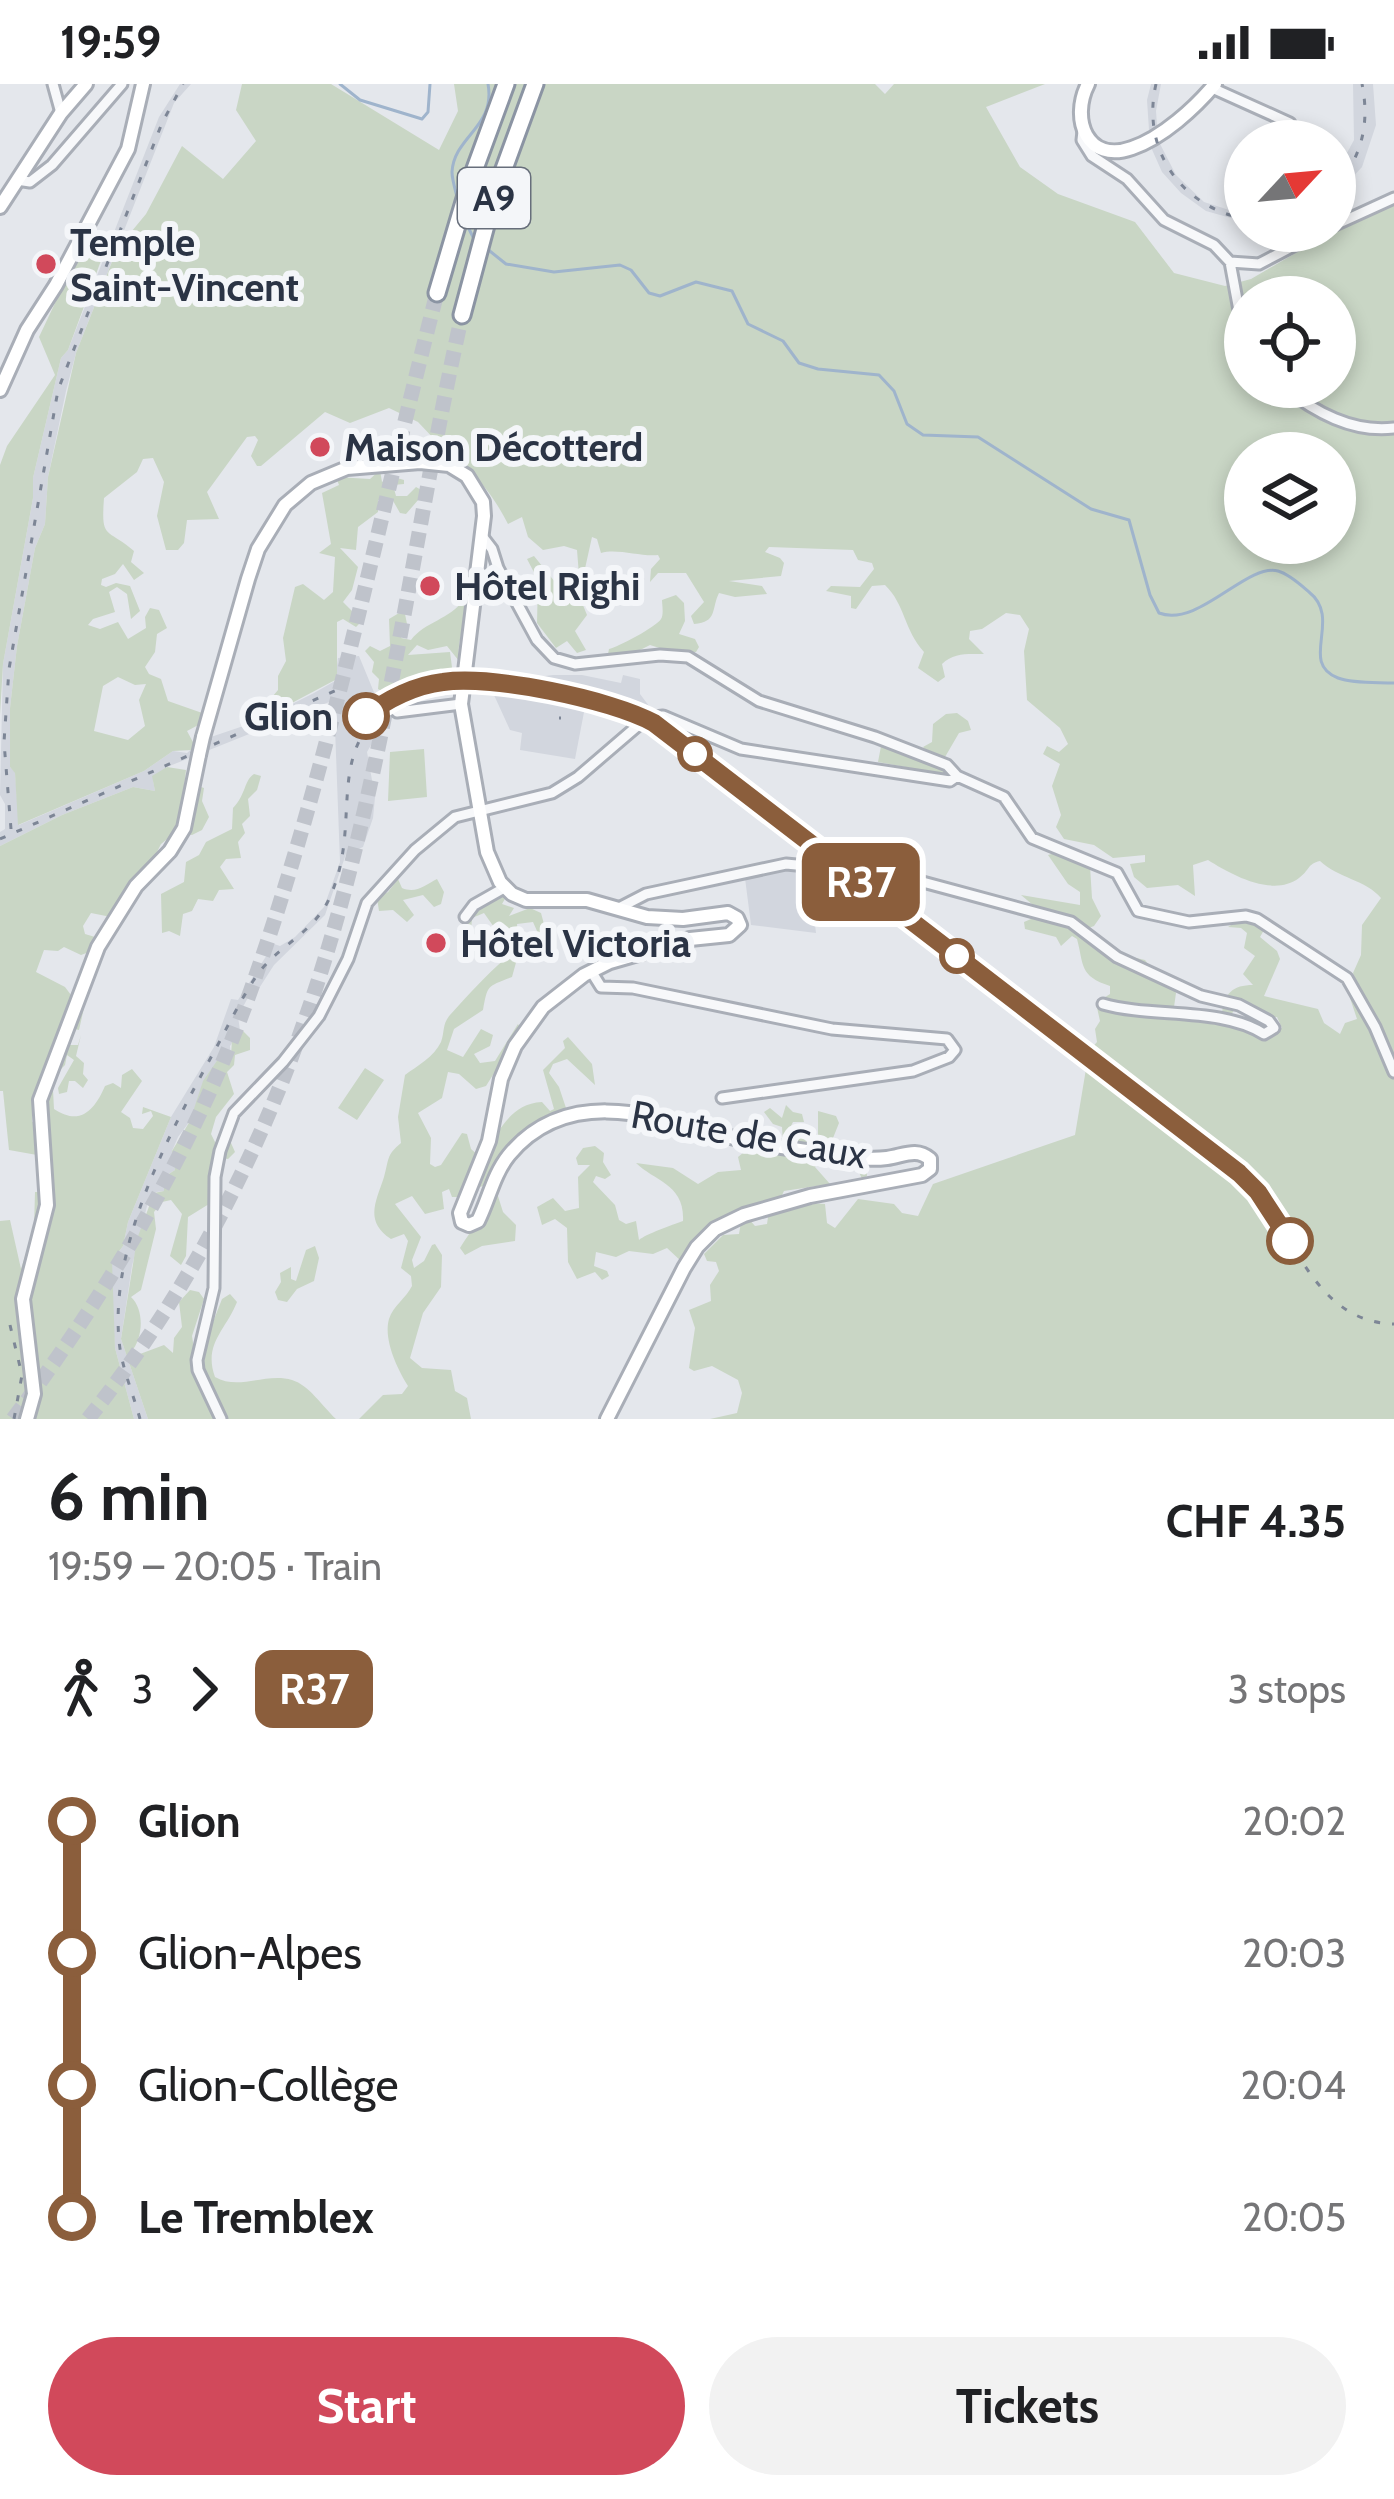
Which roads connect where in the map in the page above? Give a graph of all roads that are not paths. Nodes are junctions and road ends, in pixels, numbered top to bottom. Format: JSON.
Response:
{"nodes":[{"id":1,"x":53,"y":84,"type":"edge"},
{"id":2,"x":86,"y":84,"type":"edge"},
{"id":3,"x":122,"y":84,"type":"edge"},
{"id":4,"x":143,"y":84,"type":"edge"},
{"id":5,"x":506,"y":84,"type":"edge"},
{"id":6,"x":535,"y":84,"type":"edge"},
{"id":7,"x":1088,"y":84,"type":"edge"},
{"id":8,"x":1211,"y":90,"type":"edge"},
{"id":9,"x":61,"y":113,"type":"junction"},
{"id":10,"x":1281,"y":120,"type":"edge"},
{"id":11,"x":1083,"y":131,"type":"junction"},
{"id":12,"x":17,"y":180,"type":"junction"},
{"id":13,"x":1394,"y":198,"type":"edge"},
{"id":14,"x":0,"y":206,"type":"edge"},
{"id":15,"x":1356,"y":215,"type":"edge"},
{"id":16,"x":1287,"y":252,"type":"edge"},
{"id":17,"x":1230,"y":262,"type":"junction"},
{"id":18,"x":1233,"y":276,"type":"edge"},
{"id":19,"x":437,"y":293,"type":"tunnel mouth"},
{"id":20,"x":462,"y":315,"type":"tunnel mouth"},
{"id":21,"x":0,"y":390,"type":"edge"},
{"id":22,"x":1314,"y":408,"type":"edge"},
{"id":23,"x":1394,"y":428,"type":"edge"},
{"id":24,"x":482,"y":536,"type":"junction"},
{"id":25,"x":461,"y":704,"type":"junction"},
{"id":26,"x":397,"y":712,"type":"dead end"},
{"id":27,"x":957,"y":776,"type":"junction"},
{"id":28,"x":481,"y":808,"type":"junction"},
{"id":29,"x":504,"y":888,"type":"junction"},
{"id":30,"x":617,"y":909,"type":"junction"},
{"id":31,"x":465,"y":917,"type":"dead end"},
{"id":32,"x":591,"y":971,"type":"junction"},
{"id":33,"x":1103,"y":1004,"type":"dead end"},
{"id":34,"x":1394,"y":1072,"type":"edge"},
{"id":35,"x":722,"y":1098,"type":"dead end"},
{"id":36,"x":27,"y":1419,"type":"edge"},
{"id":37,"x":221,"y":1419,"type":"edge"},
{"id":38,"x":607,"y":1419,"type":"edge"}],
"edges":[{"from":1,"to":9,"type":"street"},
{"from":2,"to":9,"type":"street"},
{"from":3,"to":12,"type":"street"},
{"from":4,"to":21,"type":"street"},
{"from":5,"to":19,"type":"highway","number":"A9"},
{"from":6,"to":20,"type":"highway","number":"A9"},
{"from":7,"to":11,"type":"street"},
{"from":8,"to":10,"type":"street"},
{"from":8,"to":11,"type":"street"},
{"from":9,"to":12,"type":"street"},
{"from":11,"to":17,"type":"street"},
{"from":12,"to":14,"type":"street"},
{"from":13,"to":15,"type":"street"},
{"from":16,"to":17,"type":"street"},
{"from":17,"to":18,"type":"street"},
{"from":22,"to":23,"type":"street"},
{"from":24,"to":25,"type":"street"},
{"from":24,"to":27,"type":"street"},
{"from":24,"to":36,"type":"street","bridge":true},
{"from":25,"to":26,"type":"street"},
{"from":25,"to":28,"type":"street"},
{"from":27,"to":28,"type":"street","bridge":true},
{"from":27,"to":34,"type":"street"},
{"from":28,"to":29,"type":"street"},
{"from":28,"to":37,"type":"street"},
{"from":29,"to":30,"type":"street","name":"Route de Caux"},
{"from":29,"to":31,"type":"street"},
{"from":30,"to":32,"type":"street","name":"Route de Caux"},
{"from":30,"to":33,"type":"street"},
{"from":32,"to":35,"type":"street","name":"Route de Caux"},
{"from":32,"to":38,"type":"street","name":"Route de Caux"}]}
